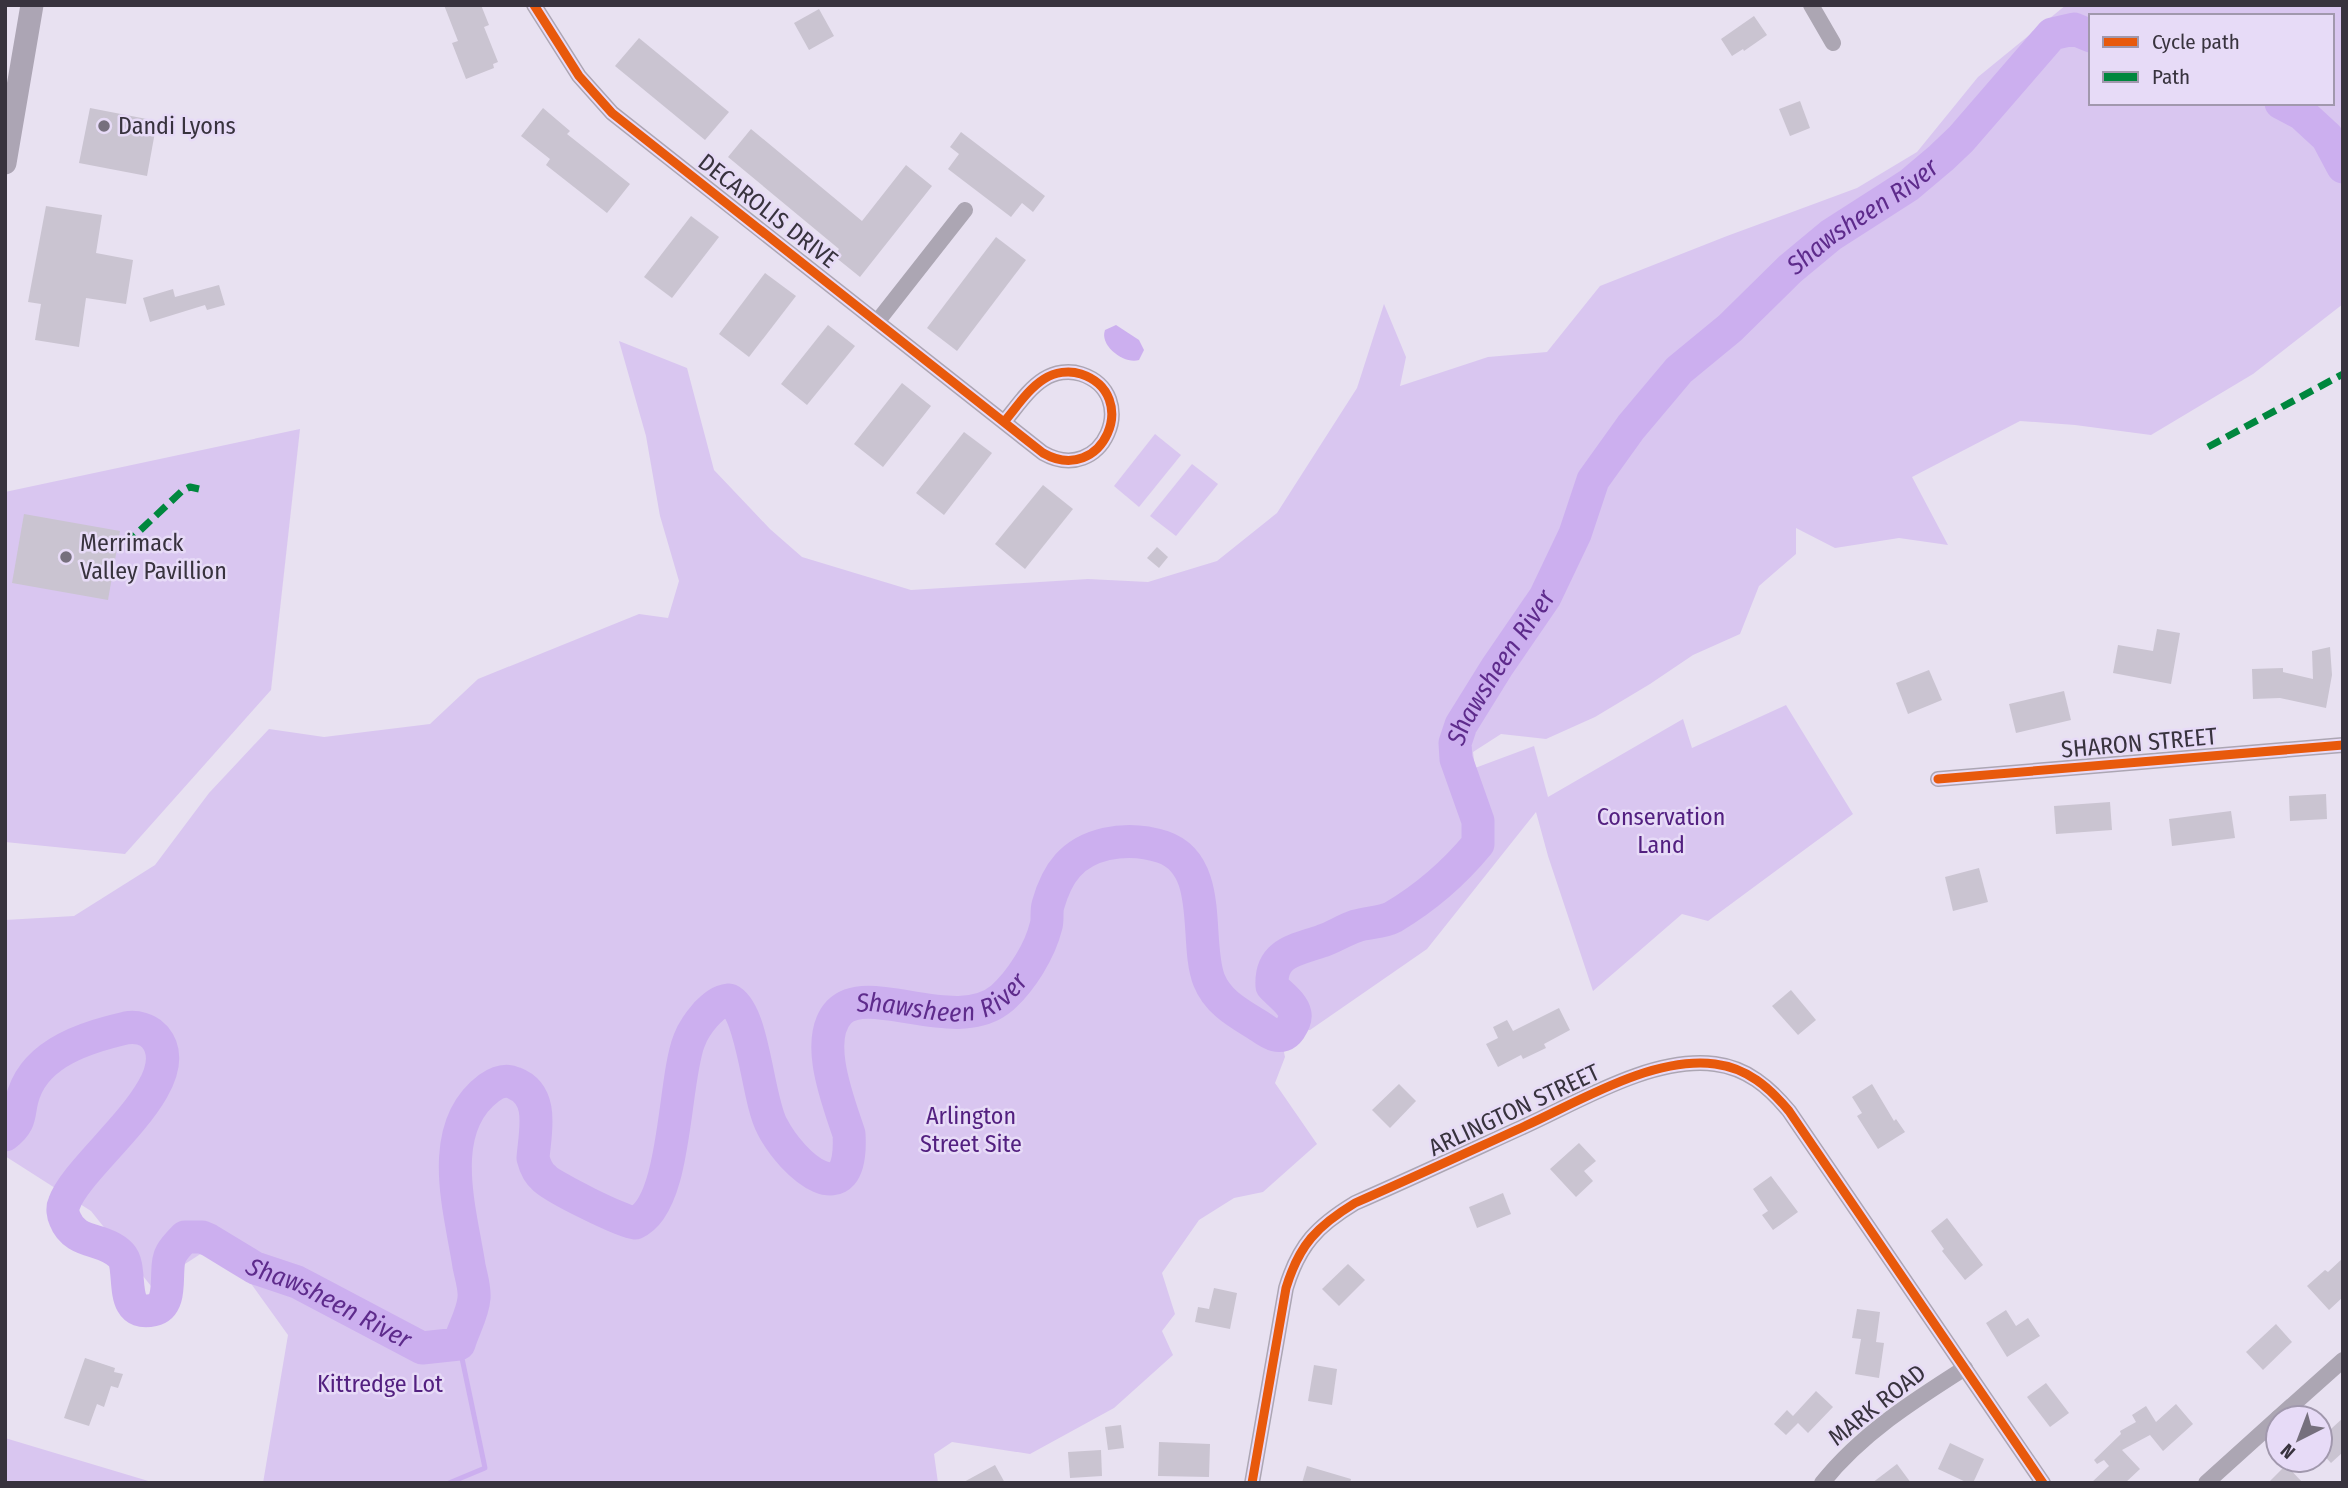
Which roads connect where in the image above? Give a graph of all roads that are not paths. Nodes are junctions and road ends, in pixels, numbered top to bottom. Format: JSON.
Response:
{"nodes":[{"id":1,"x":32,"y":5,"type":"edge"},
{"id":2,"x":534,"y":5,"type":"edge"},
{"id":3,"x":1811,"y":5,"type":"edge"},
{"id":4,"x":1833,"y":43,"type":"dead end"},
{"id":5,"x":5,"y":163,"type":"edge"},
{"id":6,"x":965,"y":210,"type":"dead end"},
{"id":7,"x":877,"y":322,"type":"junction"},
{"id":8,"x":1004,"y":422,"type":"junction"},
{"id":9,"x":2343,"y":745,"type":"edge"},
{"id":10,"x":1938,"y":779,"type":"dead end"},
{"id":11,"x":2343,"y":1360,"type":"edge"},
{"id":12,"x":1965,"y":1368,"type":"junction"},
{"id":13,"x":2294,"y":1404,"type":"edge"},
{"id":14,"x":2264,"y":1431,"type":"edge"},
{"id":15,"x":1252,"y":1483,"type":"edge"},
{"id":16,"x":1822,"y":1483,"type":"edge"},
{"id":17,"x":2043,"y":1483,"type":"edge"},
{"id":18,"x":2206,"y":1483,"type":"edge"}],
"edges":[{"from":1,"to":5,"type":"main road"},
{"from":2,"to":7,"type":"street","name":"DECAROLIS DRIVE"},
{"from":3,"to":4,"type":"street"},
{"from":6,"to":7,"type":"street"},
{"from":7,"to":8,"type":"street","name":"DECAROLIS DRIVE"},
{"from":8,"to":8,"type":"street","name":"DECAROLIS DRIVE"},
{"from":9,"to":10,"type":"street","name":"SHARON STREET"},
{"from":11,"to":13,"type":"street"},
{"from":12,"to":15,"type":"street","name":"ARLINGTON STREET"},
{"from":12,"to":16,"type":"street","name":"MARK ROAD"},
{"from":12,"to":17,"type":"street","name":"ARLINGTON STREET"},
{"from":14,"to":18,"type":"street"}]}
